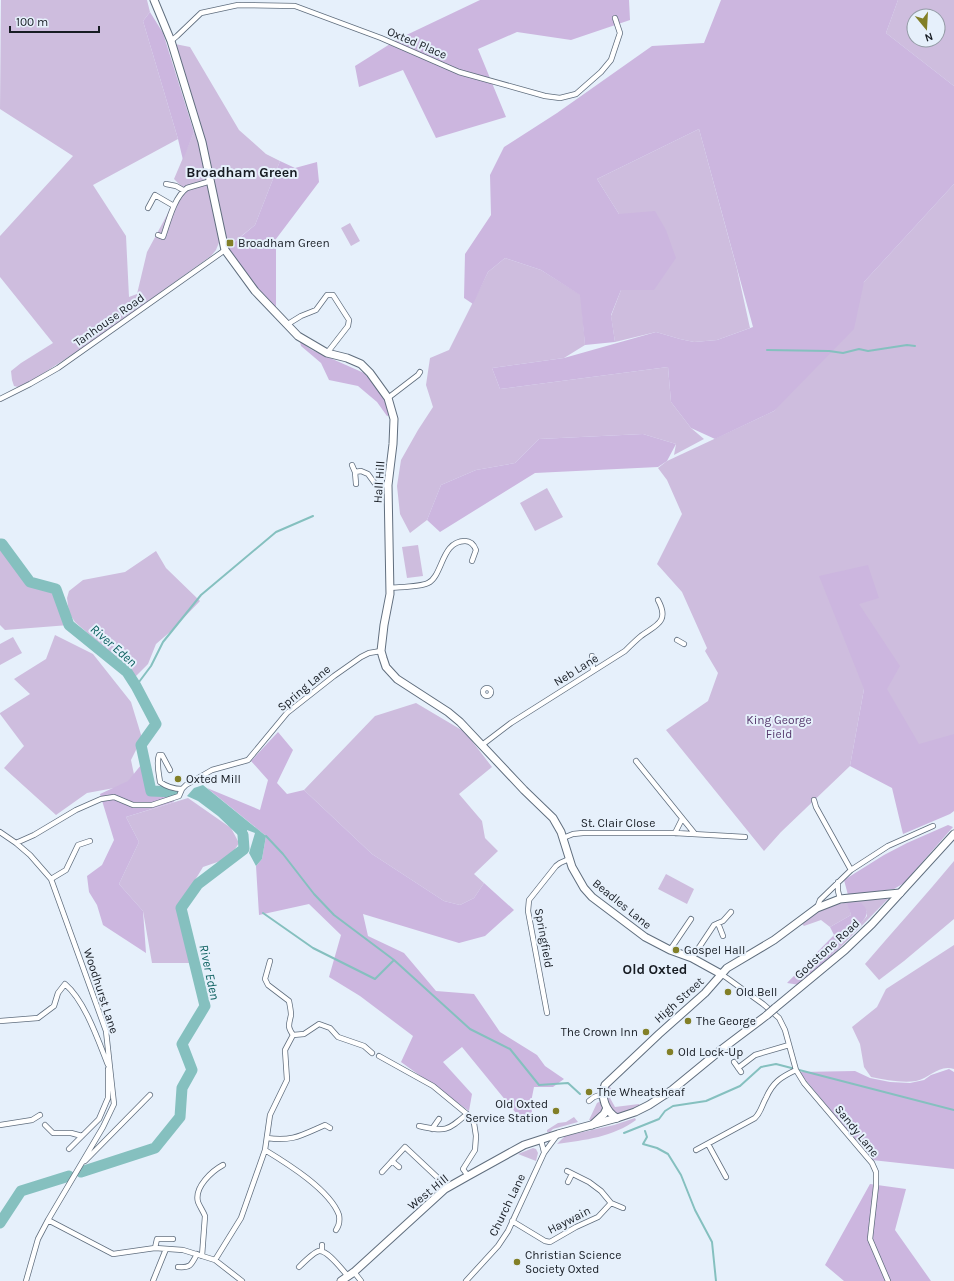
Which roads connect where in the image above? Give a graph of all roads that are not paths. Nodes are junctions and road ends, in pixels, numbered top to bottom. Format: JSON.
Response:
{"nodes":[{"id":1,"x":154,"y":0,"type":"edge"},
{"id":2,"x":615,"y":18,"type":"dead end"},
{"id":3,"x":171,"y":41,"type":"junction"},
{"id":4,"x":211,"y":181,"type":"junction"},
{"id":5,"x":166,"y":184,"type":"dead end"},
{"id":6,"x":183,"y":190,"type":"junction"},
{"id":7,"x":174,"y":206,"type":"junction"},
{"id":8,"x":148,"y":208,"type":"dead end"},
{"id":9,"x":158,"y":235,"type":"dead end"},
{"id":10,"x":226,"y":250,"type":"junction"},
{"id":11,"x":288,"y":324,"type":"junction"},
{"id":12,"x":327,"y":353,"type":"junction"},
{"id":13,"x":420,"y":372,"type":"dead end"},
{"id":14,"x":388,"y":398,"type":"junction"},
{"id":15,"x":0,"y":399,"type":"edge"},
{"id":16,"x":352,"y":465,"type":"dead end"},
{"id":17,"x":354,"y":472,"type":"junction"},
{"id":18,"x":356,"y":484,"type":"dead end"},
{"id":19,"x":388,"y":485,"type":"junction"},
{"id":20,"x":472,"y":561,"type":"dead end"},
{"id":21,"x":390,"y":588,"type":"junction"},
{"id":22,"x":658,"y":600,"type":"dead end"},
{"id":23,"x":677,"y":640,"type":"dead end"},
{"id":24,"x":684,"y":644,"type":"dead end"},
{"id":25,"x":381,"y":651,"type":"junction"},
{"id":26,"x":592,"y":656,"type":"dead end"},
{"id":27,"x":593,"y":671,"type":"junction"},
{"id":28,"x":482,"y":745,"type":"junction"},
{"id":29,"x":636,"y":761,"type":"dead end"},
{"id":30,"x":170,"y":770,"type":"dead end"},
{"id":31,"x":182,"y":789,"type":"junction"},
{"id":32,"x":814,"y":800,"type":"dead end"},
{"id":33,"x":682,"y":818,"type":"junction"},
{"id":34,"x":933,"y":826,"type":"dead end"},
{"id":35,"x":0,"y":832,"type":"edge"},
{"id":36,"x":675,"y":833,"type":"junction"},
{"id":37,"x":695,"y":834,"type":"junction"},
{"id":38,"x":954,"y":834,"type":"edge"},
{"id":39,"x":745,"y":837,"type":"dead end"},
{"id":40,"x":563,"y":838,"type":"junction"},
{"id":41,"x":90,"y":841,"type":"dead end"},
{"id":42,"x":16,"y":843,"type":"junction"},
{"id":43,"x":569,"y":859,"type":"junction"},
{"id":44,"x":851,"y":870,"type":"junction"},
{"id":45,"x":51,"y":879,"type":"junction"},
{"id":46,"x":838,"y":882,"type":"junction"},
{"id":47,"x":900,"y":893,"type":"junction"},
{"id":48,"x":840,"y":899,"type":"junction"},
{"id":49,"x":817,"y":908,"type":"junction"},
{"id":50,"x":731,"y":912,"type":"dead end"},
{"id":51,"x":691,"y":919,"type":"dead end"},
{"id":52,"x":718,"y":923,"type":"junction"},
{"id":53,"x":723,"y":936,"type":"dead end"},
{"id":54,"x":670,"y":950,"type":"junction"},
{"id":55,"x":692,"y":958,"type":"junction"},
{"id":56,"x":270,"y":961,"type":"dead end"},
{"id":57,"x":721,"y":974,"type":"junction"},
{"id":58,"x":547,"y":1013,"type":"dead end"},
{"id":59,"x":0,"y":1021,"type":"edge"},
{"id":60,"x":293,"y":1035,"type":"junction"},
{"id":61,"x":789,"y":1045,"type":"junction"},
{"id":62,"x":372,"y":1053,"type":"dead end"},
{"id":63,"x":379,"y":1056,"type":"dead end"},
{"id":64,"x":734,"y":1062,"type":"dead end"},
{"id":65,"x":108,"y":1063,"type":"junction"},
{"id":66,"x":796,"y":1068,"type":"junction"},
{"id":67,"x":110,"y":1070,"type":"junction"},
{"id":68,"x":603,"y":1094,"type":"junction"},
{"id":69,"x":150,"y":1095,"type":"dead end"},
{"id":70,"x":589,"y":1101,"type":"dead end"},
{"id":71,"x":607,"y":1108,"type":"junction"},
{"id":72,"x":467,"y":1114,"type":"junction"},
{"id":73,"x":40,"y":1115,"type":"dead end"},
{"id":74,"x":617,"y":1118,"type":"junction"},
{"id":75,"x":323,"y":1119,"type":"dead end"},
{"id":76,"x":439,"y":1119,"type":"dead end"},
{"id":77,"x":0,"y":1125,"type":"edge"},
{"id":78,"x":45,"y":1125,"type":"dead end"},
{"id":79,"x":325,"y":1125,"type":"junction"},
{"id":80,"x":592,"y":1125,"type":"junction"},
{"id":81,"x":419,"y":1126,"type":"dead end"},
{"id":82,"x":330,"y":1128,"type":"dead end"},
{"id":83,"x":432,"y":1129,"type":"junction"},
{"id":84,"x":558,"y":1134,"type":"junction"},
{"id":85,"x":82,"y":1136,"type":"junction"},
{"id":86,"x":267,"y":1138,"type":"junction"},
{"id":87,"x":541,"y":1140,"type":"junction"},
{"id":88,"x":708,"y":1144,"type":"junction"},
{"id":89,"x":69,"y":1148,"type":"dead end"},
{"id":90,"x":265,"y":1150,"type":"junction"},
{"id":91,"x":696,"y":1150,"type":"dead end"},
{"id":92,"x":544,"y":1152,"type":"junction"},
{"id":93,"x":392,"y":1161,"type":"junction"},
{"id":94,"x":223,"y":1165,"type":"dead end"},
{"id":95,"x":399,"y":1167,"type":"dead end"},
{"id":96,"x":79,"y":1168,"type":"junction"},
{"id":97,"x":567,"y":1171,"type":"dead end"},
{"id":98,"x":382,"y":1172,"type":"dead end"},
{"id":99,"x":572,"y":1174,"type":"junction"},
{"id":100,"x":468,"y":1176,"type":"junction"},
{"id":101,"x":726,"y":1177,"type":"dead end"},
{"id":102,"x":568,"y":1182,"type":"dead end"},
{"id":103,"x":445,"y":1190,"type":"junction"},
{"id":104,"x":611,"y":1203,"type":"junction"},
{"id":105,"x":623,"y":1208,"type":"dead end"},
{"id":106,"x":48,"y":1220,"type":"junction"},
{"id":107,"x":512,"y":1221,"type":"junction"},
{"id":108,"x":336,"y":1230,"type":"dead end"},
{"id":109,"x":173,"y":1239,"type":"dead end"},
{"id":110,"x":322,"y":1244,"type":"dead end"},
{"id":111,"x":155,"y":1248,"type":"junction"},
{"id":112,"x":166,"y":1248,"type":"junction"},
{"id":113,"x":322,"y":1251,"type":"junction"},
{"id":114,"x":200,"y":1255,"type":"junction"},
{"id":115,"x":215,"y":1260,"type":"junction"},
{"id":116,"x":178,"y":1267,"type":"dead end"},
{"id":117,"x":299,"y":1267,"type":"dead end"},
{"id":118,"x":351,"y":1274,"type":"junction"},
{"id":119,"x":26,"y":1281,"type":"edge"},
{"id":120,"x":152,"y":1281,"type":"edge"},
{"id":121,"x":242,"y":1281,"type":"edge"},
{"id":122,"x":341,"y":1281,"type":"edge"},
{"id":123,"x":361,"y":1281,"type":"edge"},
{"id":124,"x":466,"y":1281,"type":"edge"},
{"id":125,"x":888,"y":1281,"type":"edge"}],
"edges":[{"from":1,"to":3,"type":"street"},
{"from":2,"to":3,"type":"street","name":"Oxted Place"},
{"from":3,"to":4,"type":"street"},
{"from":4,"to":6,"type":"street"},
{"from":4,"to":10,"type":"street"},
{"from":5,"to":6,"type":"street"},
{"from":6,"to":7,"type":"street"},
{"from":7,"to":8,"type":"street"},
{"from":7,"to":9,"type":"street"},
{"from":10,"to":11,"type":"street","name":"Hall Hill"},
{"from":10,"to":15,"type":"street","name":"Tanhouse Road"},
{"from":11,"to":12,"type":"street","name":"Hall Hill"},
{"from":11,"to":12,"type":"street"},
{"from":12,"to":14,"type":"street","name":"Hall Hill"},
{"from":13,"to":14,"type":"street"},
{"from":14,"to":19,"type":"street","name":"Hall Hill"},
{"from":16,"to":17,"type":"street"},
{"from":17,"to":18,"type":"street"},
{"from":17,"to":19,"type":"street"},
{"from":19,"to":21,"type":"street","name":"Hall Hill"},
{"from":20,"to":21,"type":"street"},
{"from":21,"to":25,"type":"street","name":"Hall Hill"},
{"from":22,"to":27,"type":"street","name":"Neb Lane"},
{"from":23,"to":24,"type":"street"},
{"from":25,"to":28,"type":"street","name":"Hall Hill"},
{"from":25,"to":31,"type":"street","name":"Spring Lane"},
{"from":26,"to":27,"type":"street"},
{"from":27,"to":28,"type":"street","name":"Neb Lane"},
{"from":28,"to":40,"type":"street","name":"Beadles Lane"},
{"from":29,"to":33,"type":"street"},
{"from":30,"to":31,"type":"street"},
{"from":31,"to":42,"type":"street","name":"Spring Lane"},
{"from":32,"to":44,"type":"street"},
{"from":33,"to":36,"type":"street"},
{"from":33,"to":37,"type":"street"},
{"from":34,"to":44,"type":"street"},
{"from":35,"to":42,"type":"street","name":"Woodhurst Lane"},
{"from":36,"to":37,"type":"street","name":"St. Clair Close"},
{"from":36,"to":40,"type":"street","name":"St. Clair Close"},
{"from":37,"to":39,"type":"street","name":"St. Clair Close"},
{"from":38,"to":47,"type":"street","name":"Godstone Road"},
{"from":40,"to":43,"type":"street","name":"Beadles Lane"},
{"from":41,"to":45,"type":"street"},
{"from":42,"to":45,"type":"street","name":"Woodhurst Lane"},
{"from":43,"to":54,"type":"street","name":"Beadles Lane"},
{"from":43,"to":58,"type":"street","name":"Springfield"},
{"from":44,"to":46,"type":"street"},
{"from":45,"to":67,"type":"street","name":"Woodhurst Lane"},
{"from":46,"to":48,"type":"street"},
{"from":46,"to":49,"type":"street"},
{"from":47,"to":48,"type":"street"},
{"from":47,"to":74,"type":"street","name":"Godstone Road","bridge":true},
{"from":48,"to":49,"type":"street"},
{"from":49,"to":57,"type":"street"},
{"from":50,"to":52,"type":"street"},
{"from":51,"to":54,"type":"street"},
{"from":52,"to":53,"type":"street"},
{"from":52,"to":55,"type":"street"},
{"from":54,"to":55,"type":"street","name":"Beadles Lane"},
{"from":55,"to":57,"type":"street","name":"Beadles Lane"},
{"from":56,"to":60,"type":"street"},
{"from":57,"to":61,"type":"street","name":"Sandy Lane"},
{"from":57,"to":68,"type":"street","name":"High Street"},
{"from":59,"to":65,"type":"street"},
{"from":60,"to":62,"type":"street"},
{"from":60,"to":86,"type":"street"},
{"from":61,"to":64,"type":"street"},
{"from":61,"to":66,"type":"street","name":"Sandy Lane"},
{"from":63,"to":72,"type":"street"},
{"from":65,"to":67,"type":"street"},
{"from":65,"to":85,"type":"street"},
{"from":66,"to":88,"type":"street"},
{"from":66,"to":125,"type":"street","name":"Sandy Lane"},
{"from":67,"to":96,"type":"street","name":"Woodhurst Lane"},
{"from":68,"to":70,"type":"street"},
{"from":68,"to":71,"type":"street"},
{"from":69,"to":96,"type":"street"},
{"from":71,"to":74,"type":"street"},
{"from":71,"to":80,"type":"street"},
{"from":72,"to":83,"type":"street"},
{"from":72,"to":100,"type":"street"},
{"from":73,"to":77,"type":"street"},
{"from":74,"to":80,"type":"street","name":"Godstone Road"},
{"from":75,"to":79,"type":"street"},
{"from":76,"to":83,"type":"street"},
{"from":78,"to":85,"type":"street"},
{"from":79,"to":82,"type":"street"},
{"from":79,"to":86,"type":"street"},
{"from":80,"to":84,"type":"street","name":"Godstone Road"},
{"from":81,"to":83,"type":"street"},
{"from":84,"to":87,"type":"street","name":"West Hill"},
{"from":84,"to":92,"type":"street","name":"Church Lane"},
{"from":85,"to":89,"type":"street"},
{"from":86,"to":90,"type":"street"},
{"from":87,"to":92,"type":"street"},
{"from":87,"to":100,"type":"street","name":"West Hill"},
{"from":88,"to":91,"type":"street"},
{"from":88,"to":101,"type":"street"},
{"from":90,"to":108,"type":"street"},
{"from":90,"to":115,"type":"street"},
{"from":92,"to":107,"type":"street","name":"Church Lane"},
{"from":93,"to":95,"type":"street"},
{"from":93,"to":98,"type":"street"},
{"from":93,"to":103,"type":"street"},
{"from":94,"to":114,"type":"street"},
{"from":96,"to":106,"type":"street","name":"Woodhurst Lane"},
{"from":97,"to":99,"type":"street"},
{"from":99,"to":102,"type":"street"},
{"from":99,"to":104,"type":"street"},
{"from":100,"to":103,"type":"street","name":"West Hill"},
{"from":103,"to":118,"type":"street","name":"West Hill"},
{"from":104,"to":105,"type":"street"},
{"from":104,"to":107,"type":"street","name":"Haywain"},
{"from":106,"to":111,"type":"street"},
{"from":106,"to":119,"type":"street","name":"Woodhurst Lane"},
{"from":107,"to":124,"type":"street","name":"Church Lane"},
{"from":109,"to":111,"type":"street"},
{"from":110,"to":113,"type":"street"},
{"from":111,"to":112,"type":"street"},
{"from":112,"to":114,"type":"street"},
{"from":112,"to":120,"type":"street"},
{"from":113,"to":117,"type":"street"},
{"from":113,"to":118,"type":"street"},
{"from":114,"to":115,"type":"street"},
{"from":114,"to":116,"type":"street"},
{"from":115,"to":121,"type":"street"},
{"from":118,"to":122,"type":"street","name":"West Hill"},
{"from":118,"to":123,"type":"street"}]}
